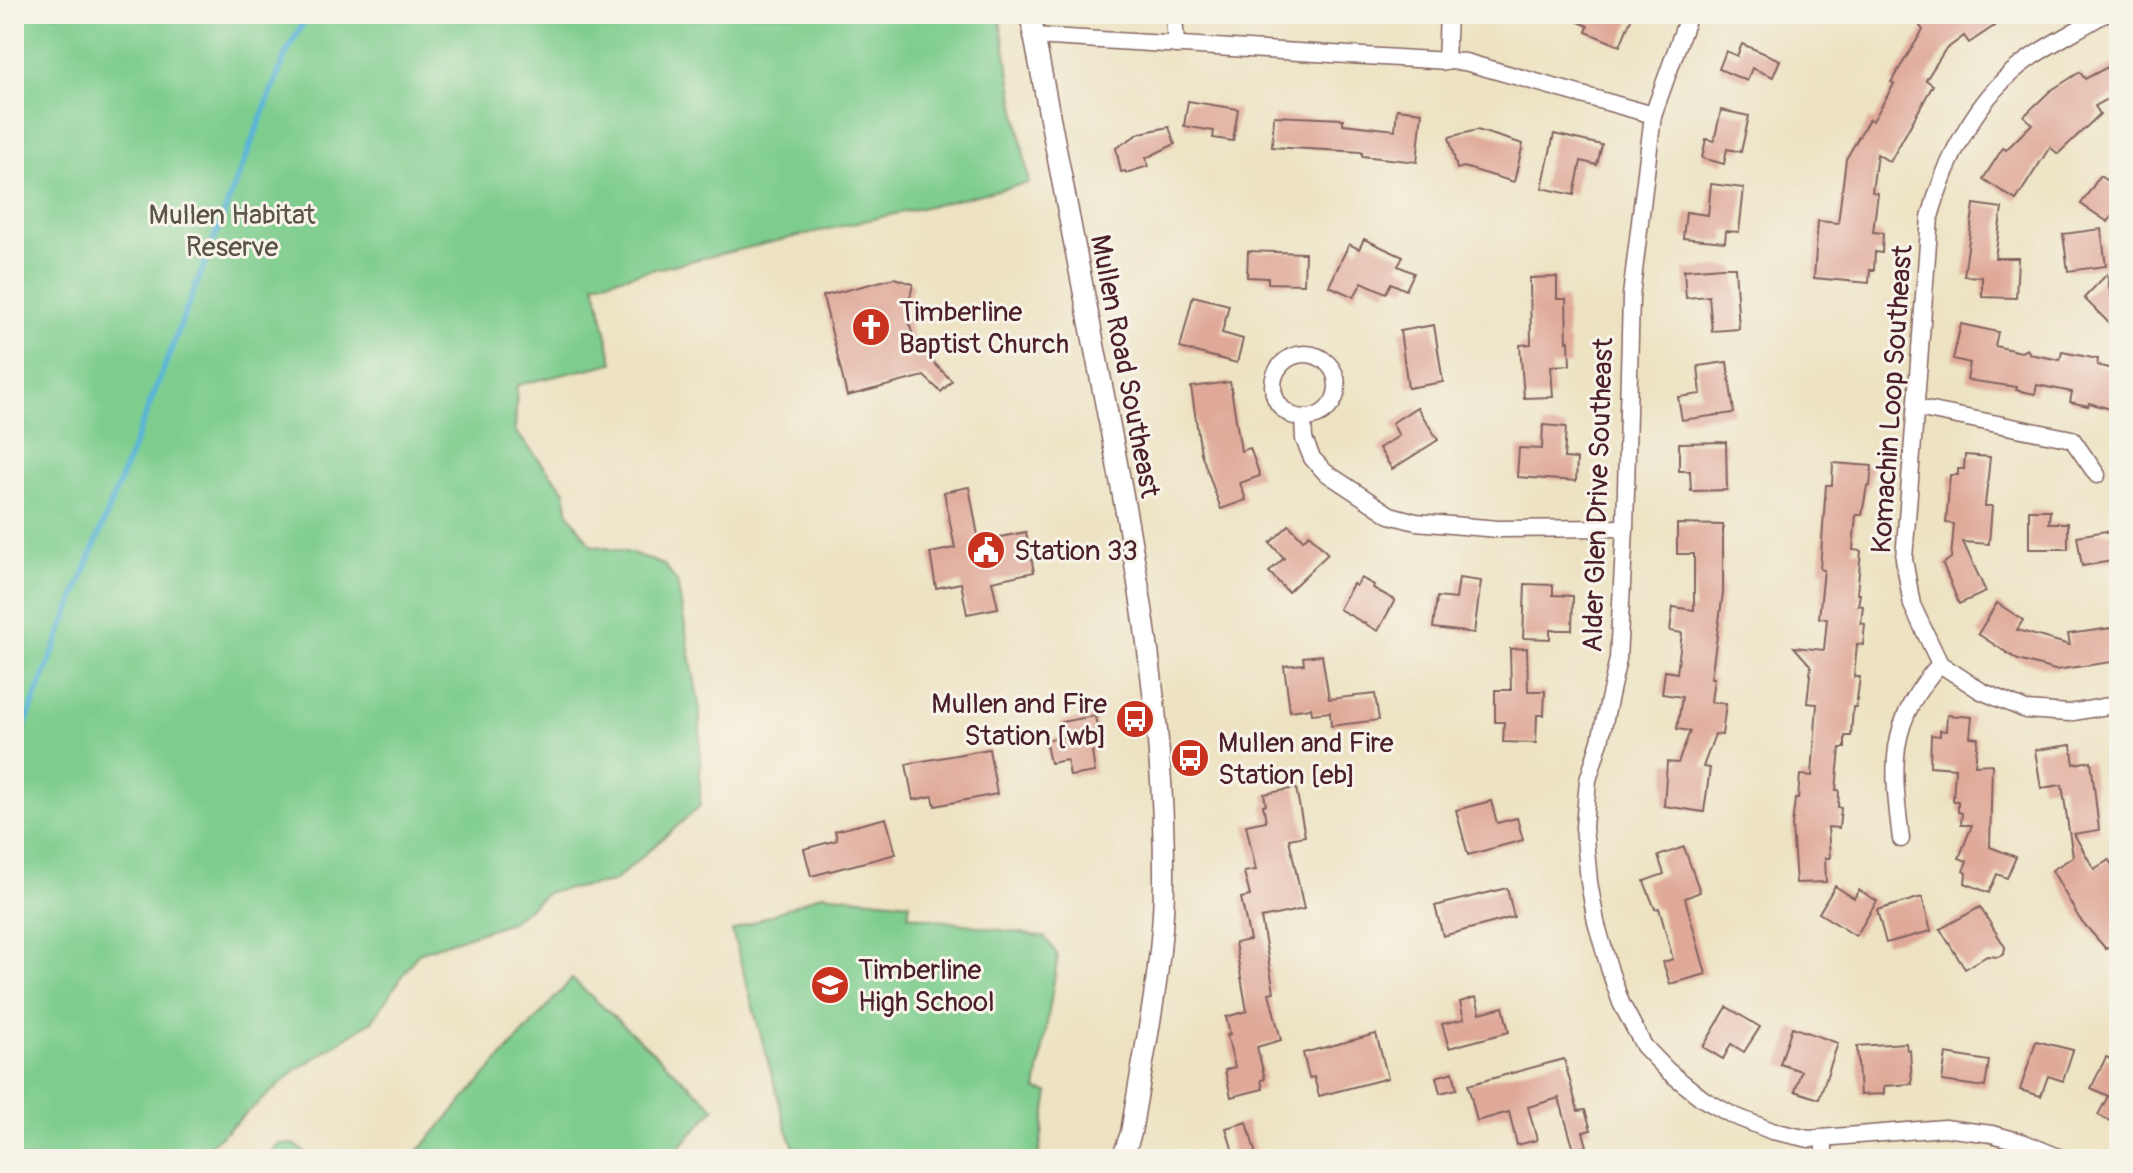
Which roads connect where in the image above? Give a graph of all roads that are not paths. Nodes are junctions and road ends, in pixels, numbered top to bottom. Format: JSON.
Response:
{"nodes":[{"id":1,"x":1030,"y":14,"type":"edge"},
{"id":2,"x":1174,"y":14,"type":"edge"},
{"id":3,"x":1448,"y":14,"type":"edge"},
{"id":4,"x":1689,"y":14,"type":"edge"},
{"id":5,"x":2104,"y":14,"type":"edge"},
{"id":6,"x":1034,"y":36,"type":"junction"},
{"id":7,"x":1176,"y":45,"type":"junction"},
{"id":8,"x":1446,"y":62,"type":"junction"},
{"id":9,"x":1653,"y":115,"type":"junction"},
{"id":10,"x":1917,"y":408,"type":"junction"},
{"id":11,"x":1303,"y":418,"type":"junction"},
{"id":12,"x":2097,"y":475,"type":"dead end"},
{"id":13,"x":1625,"y":528,"type":"junction"},
{"id":14,"x":1940,"y":664,"type":"junction"},
{"id":15,"x":2119,"y":704,"type":"edge"},
{"id":16,"x":1901,"y":839,"type":"dead end"},
{"id":17,"x":1824,"y":1138,"type":"junction"},
{"id":18,"x":1122,"y":1159,"type":"edge"},
{"id":19,"x":1824,"y":1159,"type":"edge"},
{"id":20,"x":2063,"y":1159,"type":"edge"}],
"edges":[{"from":1,"to":6,"type":"street","name":"Mullen Road Southeast"},
{"from":2,"to":7,"type":"street"},
{"from":3,"to":8,"type":"street"},
{"from":4,"to":9,"type":"street","name":"Alder Glen Drive Southeast"},
{"from":5,"to":10,"type":"street","name":"Komachin Loop Southeast"},
{"from":6,"to":7,"type":"street"},
{"from":6,"to":18,"type":"street","name":"Mullen Road Southeast"},
{"from":7,"to":8,"type":"street"},
{"from":8,"to":9,"type":"street"},
{"from":9,"to":13,"type":"street","name":"Alder Glen Drive Southeast"},
{"from":10,"to":12,"type":"street"},
{"from":10,"to":14,"type":"street","name":"Komachin Loop Southeast"},
{"from":11,"to":11,"type":"street"},
{"from":11,"to":13,"type":"street"},
{"from":13,"to":17,"type":"street","name":"Alder Glen Drive Southeast"},
{"from":14,"to":15,"type":"street"},
{"from":14,"to":16,"type":"street"},
{"from":17,"to":19,"type":"street"},
{"from":17,"to":20,"type":"street","name":"Alder Glen Drive Southeast"}]}
